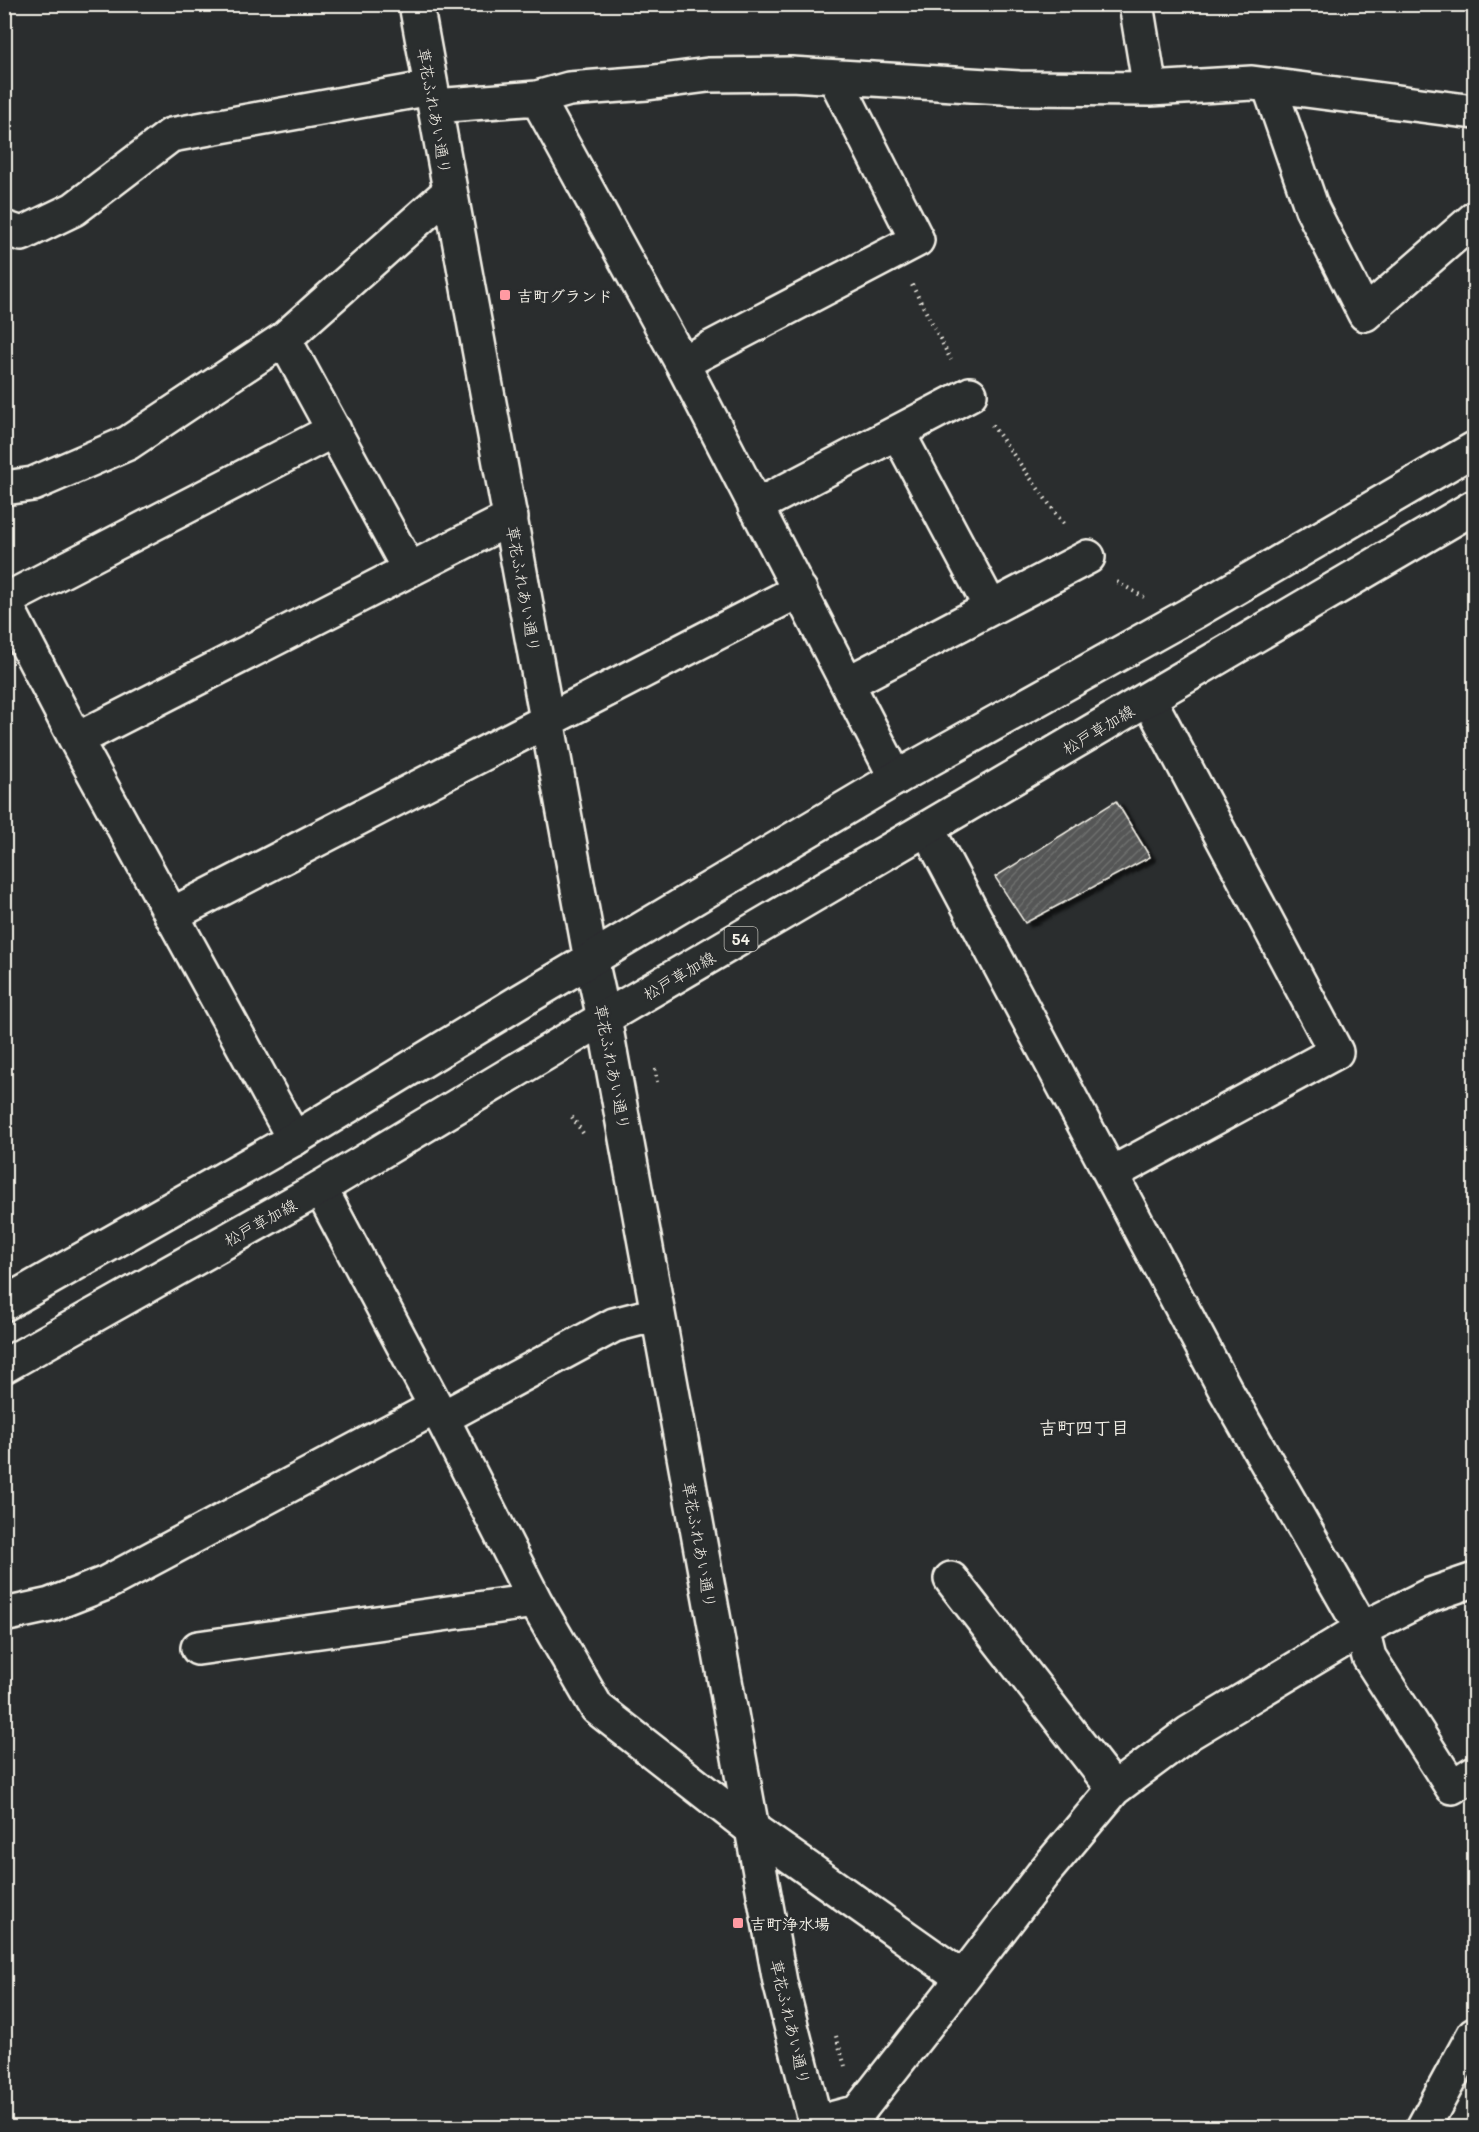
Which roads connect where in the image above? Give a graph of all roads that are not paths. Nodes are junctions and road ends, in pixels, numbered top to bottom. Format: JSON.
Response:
{"nodes":[{"id":1,"x":416,"y":4,"type":"edge"},
{"id":2,"x":1136,"y":4,"type":"edge"},
{"id":3,"x":835,"y":78,"type":"junction"},
{"id":4,"x":1269,"y":85,"type":"junction"},
{"id":5,"x":1150,"y":89,"type":"junction"},
{"id":6,"x":433,"y":97,"type":"junction"},
{"id":7,"x":537,"y":98,"type":"junction"},
{"id":8,"x":1471,"y":119,"type":"edge"},
{"id":9,"x":449,"y":192,"type":"junction"},
{"id":10,"x":1474,"y":219,"type":"edge"},
{"id":11,"x":4,"y":228,"type":"edge"},
{"id":12,"x":284,"y":339,"type":"junction"},
{"id":13,"x":682,"y":363,"type":"junction"},
{"id":14,"x":970,"y":394,"type":"road end"},
{"id":15,"x":334,"y":430,"type":"junction"},
{"id":16,"x":898,"y":432,"type":"junction"},
{"id":17,"x":1474,"y":449,"type":"edge"},
{"id":18,"x":4,"y":488,"type":"edge"},
{"id":19,"x":755,"y":507,"type":"junction"},
{"id":20,"x":1474,"y":507,"type":"edge"},
{"id":21,"x":511,"y":518,"type":"junction"},
{"id":22,"x":1088,"y":557,"type":"road end"},
{"id":23,"x":409,"y":569,"type":"junction"},
{"id":24,"x":800,"y":590,"type":"junction"},
{"id":25,"x":4,"y":601,"type":"edge"},
{"id":26,"x":991,"y":608,"type":"junction"},
{"id":27,"x":848,"y":683,"type":"junction"},
{"id":28,"x":1149,"y":699,"type":"junction"},
{"id":29,"x":547,"y":721,"type":"junction"},
{"id":30,"x":76,"y":740,"type":"junction"},
{"id":31,"x":896,"y":778,"type":"junction"},
{"id":32,"x":928,"y":830,"type":"junction"},
{"id":33,"x":171,"y":915,"type":"junction"},
{"id":34,"x":591,"y":960,"type":"junction"},
{"id":35,"x":604,"y":1018,"type":"junction"},
{"id":36,"x":294,"y":1138,"type":"junction"},
{"id":37,"x":1111,"y":1174,"type":"junction"},
{"id":38,"x":320,"y":1188,"type":"junction"},
{"id":39,"x":4,"y":1304,"type":"edge"},
{"id":40,"x":657,"y":1314,"type":"junction"},
{"id":41,"x":4,"y":1366,"type":"edge"},
{"id":42,"x":439,"y":1413,"type":"junction"},
{"id":43,"x":951,"y":1579,"type":"dead end"},
{"id":44,"x":1474,"y":1580,"type":"edge"},
{"id":45,"x":535,"y":1601,"type":"junction"},
{"id":46,"x":4,"y":1615,"type":"edge"},
{"id":47,"x":1362,"y":1629,"type":"junction"},
{"id":48,"x":198,"y":1648,"type":"dead end"},
{"id":49,"x":1474,"y":1773,"type":"edge"},
{"id":50,"x":1114,"y":1789,"type":"junction"},
{"id":51,"x":752,"y":1829,"type":"junction"},
{"id":52,"x":963,"y":1978,"type":"junction"},
{"id":53,"x":1474,"y":2034,"type":"edge"},
{"id":54,"x":817,"y":2125,"type":"edge"},
{"id":55,"x":1423,"y":2127,"type":"edge"}],
"edges":[{"from":1,"to":6,"type":"street","name":"草花ふれあい通り"},
{"from":2,"to":5,"type":"street"},
{"from":3,"to":5,"type":"street"},
{"from":3,"to":7,"type":"street"},
{"from":3,"to":13,"type":"street"},
{"from":4,"to":5,"type":"street"},
{"from":4,"to":8,"type":"street"},
{"from":4,"to":10,"type":"street"},
{"from":6,"to":7,"type":"street"},
{"from":6,"to":9,"type":"street","name":"草花ふれあい通り"},
{"from":6,"to":11,"type":"street"},
{"from":7,"to":13,"type":"street"},
{"from":9,"to":12,"type":"street"},
{"from":9,"to":21,"type":"street","name":"草花ふれあい通り"},
{"from":12,"to":15,"type":"street"},
{"from":12,"to":18,"type":"street"},
{"from":13,"to":19,"type":"street"},
{"from":14,"to":16,"type":"street"},
{"from":15,"to":23,"type":"street"},
{"from":15,"to":25,"type":"street"},
{"from":16,"to":19,"type":"street"},
{"from":16,"to":26,"type":"street"},
{"from":17,"to":31,"type":"street"},
{"from":19,"to":24,"type":"street"},
{"from":20,"to":28,"type":"street","name":"松戸草加線","number":"54"},
{"from":21,"to":23,"type":"street"},
{"from":21,"to":29,"type":"street","name":"草花ふれあい通り"},
{"from":22,"to":26,"type":"street"},
{"from":23,"to":30,"type":"street"},
{"from":24,"to":27,"type":"street"},
{"from":24,"to":29,"type":"street"},
{"from":25,"to":30,"type":"street"},
{"from":26,"to":27,"type":"street"},
{"from":27,"to":31,"type":"street"},
{"from":28,"to":32,"type":"street","name":"松戸草加線","number":"54"},
{"from":28,"to":37,"type":"street"},
{"from":29,"to":33,"type":"street"},
{"from":29,"to":34,"type":"street","name":"草花ふれあい通り"},
{"from":30,"to":33,"type":"street"},
{"from":31,"to":34,"type":"street"},
{"from":32,"to":35,"type":"street","name":"松戸草加線","number":"54"},
{"from":32,"to":37,"type":"street"},
{"from":33,"to":36,"type":"street"},
{"from":34,"to":35,"type":"street","name":"草花ふれあい通り"},
{"from":34,"to":36,"type":"street"},
{"from":35,"to":38,"type":"street","name":"松戸草加線","number":"54"},
{"from":35,"to":40,"type":"street","name":"草花ふれあい通り"},
{"from":36,"to":39,"type":"street"},
{"from":37,"to":47,"type":"street"},
{"from":38,"to":41,"type":"street","name":"松戸草加線","number":"54"},
{"from":38,"to":42,"type":"street"},
{"from":40,"to":42,"type":"street"},
{"from":40,"to":51,"type":"street","name":"草花ふれあい通り"},
{"from":42,"to":45,"type":"street"},
{"from":42,"to":46,"type":"street"},
{"from":43,"to":50,"type":"street"},
{"from":44,"to":47,"type":"street"},
{"from":45,"to":48,"type":"street"},
{"from":45,"to":51,"type":"street"},
{"from":47,"to":49,"type":"street"},
{"from":47,"to":50,"type":"street"},
{"from":50,"to":52,"type":"street"},
{"from":51,"to":52,"type":"street"},
{"from":51,"to":54,"type":"street","name":"草花ふれあい通り"},
{"from":52,"to":54,"type":"street"},
{"from":53,"to":55,"type":"street"}]}
